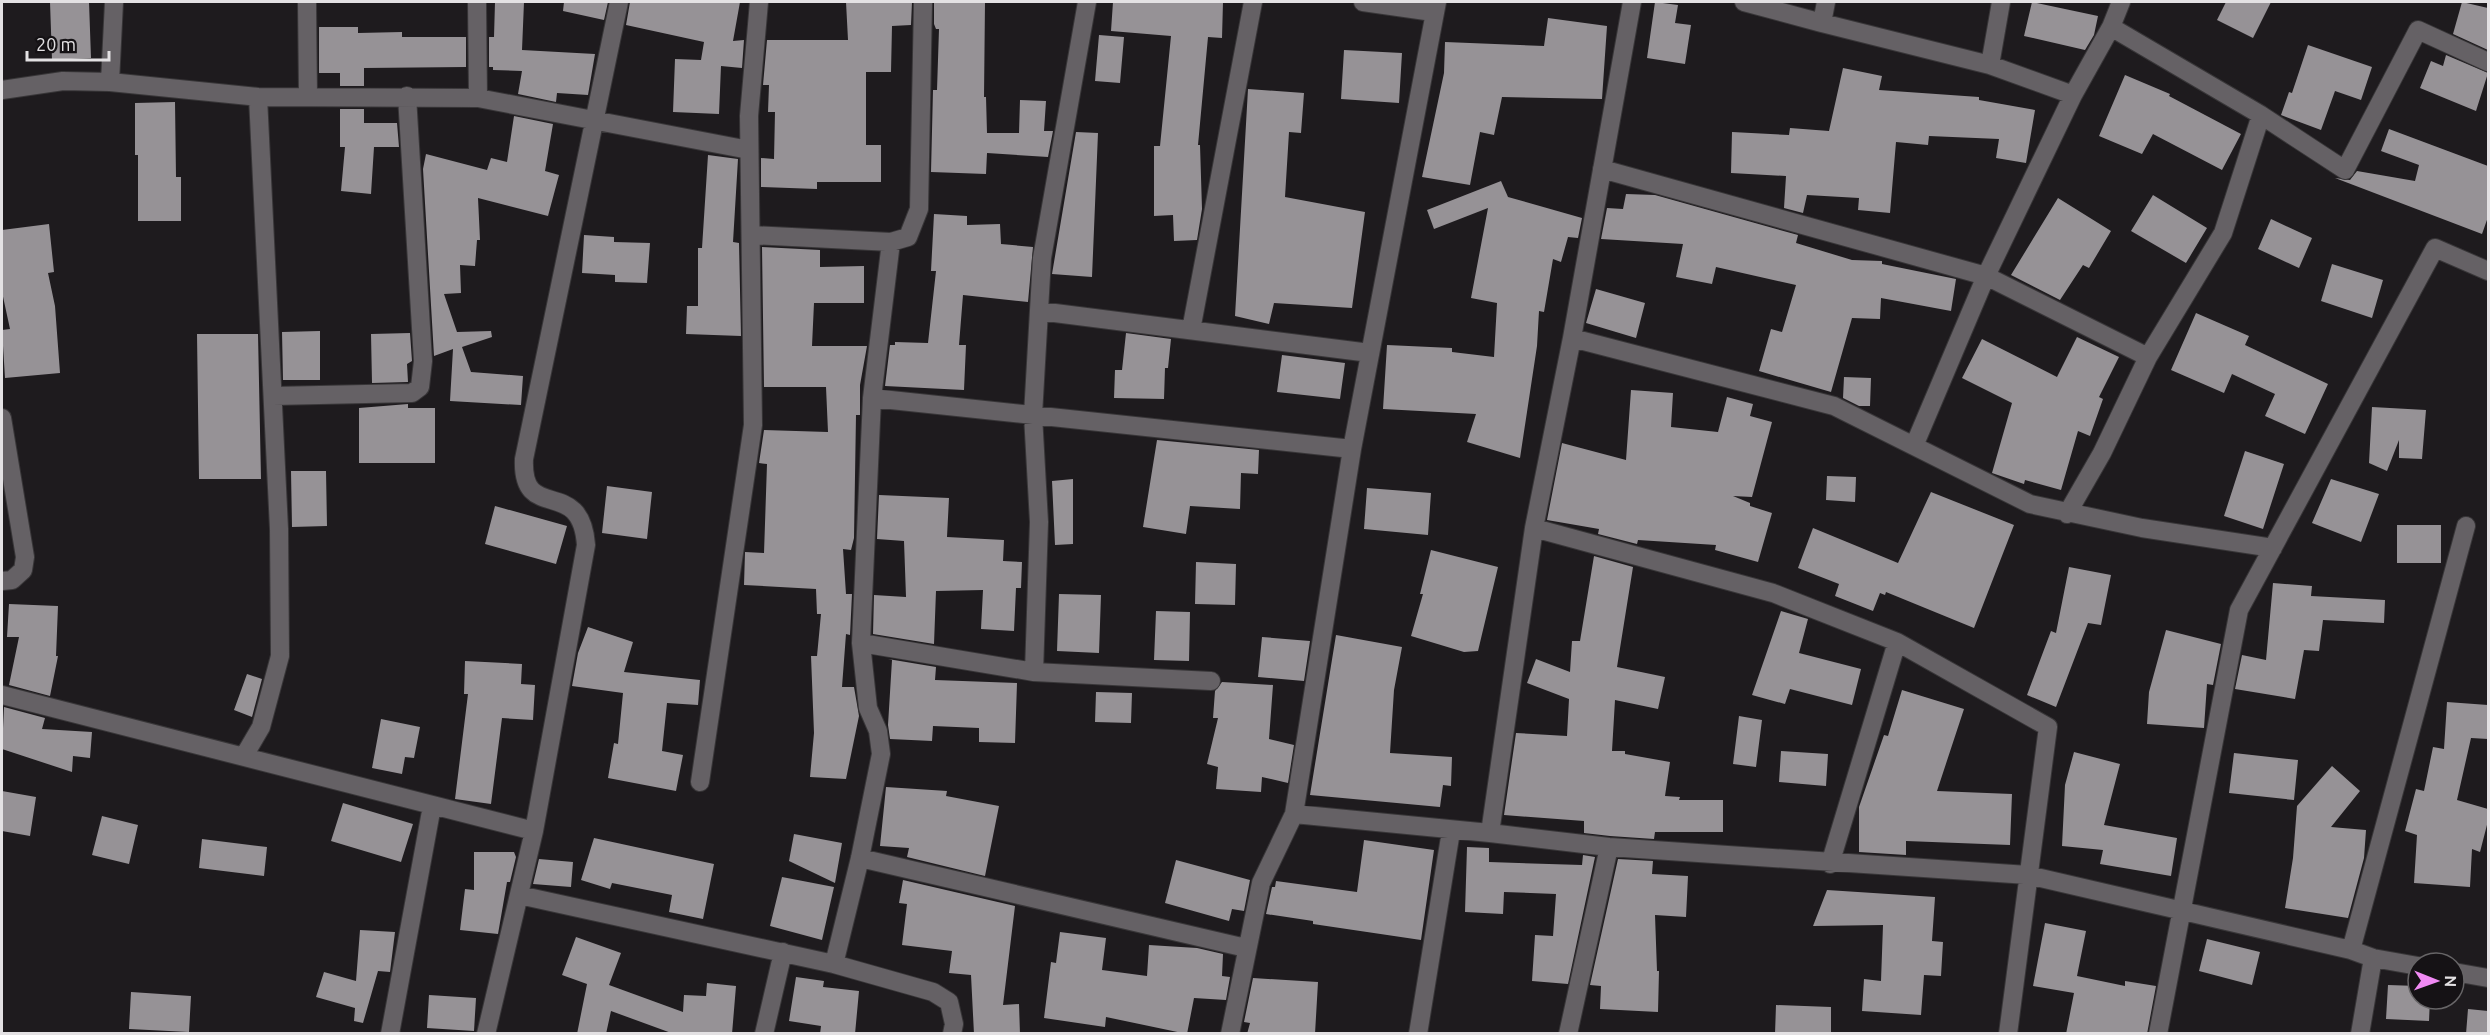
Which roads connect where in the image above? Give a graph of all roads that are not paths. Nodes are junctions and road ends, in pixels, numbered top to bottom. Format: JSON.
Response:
{"nodes":[{"id":1,"x":114,"y":2,"type":"edge"},
{"id":2,"x":307,"y":2,"type":"edge"},
{"id":3,"x":477,"y":2,"type":"edge"},
{"id":4,"x":619,"y":2,"type":"edge"},
{"id":5,"x":759,"y":2,"type":"edge"},
{"id":6,"x":923,"y":2,"type":"edge"},
{"id":7,"x":1087,"y":2,"type":"edge"},
{"id":8,"x":1253,"y":2,"type":"edge"},
{"id":9,"x":1363,"y":2,"type":"edge"},
{"id":10,"x":1632,"y":2,"type":"edge"},
{"id":11,"x":1744,"y":2,"type":"edge"},
{"id":12,"x":1826,"y":2,"type":"edge"},
{"id":13,"x":2001,"y":2,"type":"edge"},
{"id":14,"x":2121,"y":2,"type":"edge"},
{"id":15,"x":1435,"y":7,"type":"edge"},
{"id":16,"x":1822,"y":23,"type":"junction"},
{"id":17,"x":2111,"y":27,"type":"junction"},
{"id":18,"x":2488,"y":62,"type":"edge"},
{"id":19,"x":1990,"y":64,"type":"junction"},
{"id":20,"x":111,"y":82,"type":"junction"},
{"id":21,"x":2,"y":90,"type":"edge"},
{"id":22,"x":2073,"y":95,"type":"junction"},
{"id":23,"x":308,"y":96,"type":"junction"},
{"id":24,"x":406,"y":96,"type":"junction"},
{"id":25,"x":258,"y":97,"type":"junction"},
{"id":26,"x":478,"y":98,"type":"junction"},
{"id":27,"x":2261,"y":115,"type":"junction"},
{"id":28,"x":595,"y":119,"type":"junction"},
{"id":29,"x":749,"y":150,"type":"junction"},
{"id":30,"x":1602,"y":169,"type":"junction"},
{"id":31,"x":752,"y":235,"type":"junction"},
{"id":32,"x":891,"y":242,"type":"junction"},
{"id":33,"x":2488,"y":271,"type":"edge"},
{"id":34,"x":1986,"y":276,"type":"junction"},
{"id":35,"x":1039,"y":311,"type":"junction"},
{"id":36,"x":1191,"y":330,"type":"junction"},
{"id":37,"x":1572,"y":338,"type":"junction"},
{"id":38,"x":1370,"y":352,"type":"junction"},
{"id":39,"x":2148,"y":357,"type":"junction"},
{"id":40,"x":273,"y":396,"type":"junction"},
{"id":41,"x":872,"y":398,"type":"junction"},
{"id":42,"x":1033,"y":415,"type":"junction"},
{"id":43,"x":2,"y":418,"type":"edge"},
{"id":44,"x":1914,"y":446,"type":"junction"},
{"id":45,"x":1352,"y":449,"type":"junction"},
{"id":46,"x":2067,"y":514,"type":"junction"},
{"id":47,"x":2466,"y":526,"type":"dead end"},
{"id":48,"x":1534,"y":528,"type":"junction"},
{"id":49,"x":2273,"y":548,"type":"junction"},
{"id":50,"x":2,"y":581,"type":"edge"},
{"id":51,"x":1896,"y":642,"type":"junction"},
{"id":52,"x":861,"y":643,"type":"junction"},
{"id":53,"x":1034,"y":672,"type":"junction"},
{"id":54,"x":1211,"y":681,"type":"dead end"},
{"id":55,"x":2,"y":695,"type":"edge"},
{"id":56,"x":244,"y":756,"type":"junction"},
{"id":57,"x":700,"y":782,"type":"dead end"},
{"id":58,"x":432,"y":806,"type":"junction"},
{"id":59,"x":1294,"y":814,"type":"junction"},
{"id":60,"x":534,"y":831,"type":"junction"},
{"id":61,"x":1451,"y":831,"type":"junction"},
{"id":62,"x":1490,"y":832,"type":"junction"},
{"id":63,"x":1609,"y":847,"type":"junction"},
{"id":64,"x":860,"y":858,"type":"junction"},
{"id":65,"x":1830,"y":864,"type":"junction"},
{"id":66,"x":2028,"y":875,"type":"junction"},
{"id":67,"x":519,"y":895,"type":"junction"},
{"id":68,"x":2184,"y":909,"type":"junction"},
{"id":69,"x":1246,"y":948,"type":"junction"},
{"id":70,"x":2351,"y":950,"type":"junction"},
{"id":71,"x":783,"y":952,"type":"junction"},
{"id":72,"x":2373,"y":958,"type":"junction"},
{"id":73,"x":834,"y":964,"type":"junction"},
{"id":74,"x":2406,"y":964,"type":"edge"},
{"id":75,"x":2466,"y":974,"type":"edge"},
{"id":76,"x":2488,"y":978,"type":"edge"},
{"id":77,"x":390,"y":1034,"type":"edge"},
{"id":78,"x":486,"y":1034,"type":"edge"},
{"id":79,"x":764,"y":1034,"type":"edge"},
{"id":80,"x":952,"y":1034,"type":"edge"},
{"id":81,"x":1230,"y":1034,"type":"edge"},
{"id":82,"x":1418,"y":1034,"type":"edge"},
{"id":83,"x":1568,"y":1034,"type":"edge"},
{"id":84,"x":2008,"y":1034,"type":"edge"},
{"id":85,"x":2158,"y":1034,"type":"edge"},
{"id":86,"x":2360,"y":1034,"type":"edge"}],
"edges":[{"from":1,"to":20,"type":"street"},
{"from":2,"to":23,"type":"street"},
{"from":3,"to":26,"type":"street"},
{"from":4,"to":28,"type":"street"},
{"from":5,"to":29,"type":"street"},
{"from":6,"to":32,"type":"street"},
{"from":7,"to":35,"type":"street"},
{"from":8,"to":36,"type":"street"},
{"from":9,"to":15,"type":"street"},
{"from":10,"to":30,"type":"street"},
{"from":11,"to":16,"type":"street"},
{"from":12,"to":16,"type":"street"},
{"from":13,"to":19,"type":"street"},
{"from":14,"to":17,"type":"street"},
{"from":15,"to":38,"type":"street"},
{"from":16,"to":19,"type":"street"},
{"from":17,"to":22,"type":"street"},
{"from":17,"to":27,"type":"street"},
{"from":18,"to":27,"type":"street"},
{"from":19,"to":22,"type":"street"},
{"from":20,"to":21,"type":"street"},
{"from":20,"to":25,"type":"street"},
{"from":22,"to":34,"type":"street"},
{"from":23,"to":24,"type":"street"},
{"from":23,"to":25,"type":"street"},
{"from":24,"to":26,"type":"street"},
{"from":24,"to":40,"type":"street"},
{"from":25,"to":40,"type":"street"},
{"from":26,"to":28,"type":"street"},
{"from":27,"to":39,"type":"street"},
{"from":28,"to":29,"type":"street"},
{"from":28,"to":60,"type":"street"},
{"from":29,"to":31,"type":"street"},
{"from":30,"to":34,"type":"street"},
{"from":30,"to":37,"type":"street"},
{"from":31,"to":32,"type":"street"},
{"from":31,"to":57,"type":"street"},
{"from":32,"to":41,"type":"street"},
{"from":33,"to":49,"type":"street"},
{"from":34,"to":39,"type":"street"},
{"from":34,"to":44,"type":"street"},
{"from":35,"to":36,"type":"street"},
{"from":35,"to":42,"type":"street"},
{"from":36,"to":38,"type":"street"},
{"from":37,"to":44,"type":"street"},
{"from":37,"to":48,"type":"street"},
{"from":38,"to":45,"type":"street"},
{"from":39,"to":46,"type":"street"},
{"from":40,"to":56,"type":"street"},
{"from":41,"to":42,"type":"street"},
{"from":41,"to":52,"type":"street"},
{"from":42,"to":45,"type":"street"},
{"from":42,"to":53,"type":"street"},
{"from":43,"to":50,"type":"street"},
{"from":44,"to":46,"type":"street"},
{"from":45,"to":59,"type":"street"},
{"from":46,"to":49,"type":"street"},
{"from":47,"to":70,"type":"street"},
{"from":48,"to":51,"type":"street"},
{"from":48,"to":62,"type":"street"},
{"from":49,"to":68,"type":"street"},
{"from":51,"to":65,"type":"street"},
{"from":51,"to":66,"type":"street"},
{"from":52,"to":53,"type":"street"},
{"from":52,"to":64,"type":"street"},
{"from":53,"to":54,"type":"street"},
{"from":55,"to":56,"type":"street"},
{"from":56,"to":58,"type":"street"},
{"from":58,"to":60,"type":"street"},
{"from":58,"to":77,"type":"street"},
{"from":59,"to":61,"type":"street"},
{"from":59,"to":69,"type":"street"},
{"from":60,"to":67,"type":"street"},
{"from":61,"to":62,"type":"street"},
{"from":61,"to":82,"type":"street"},
{"from":62,"to":63,"type":"street"},
{"from":63,"to":65,"type":"street"},
{"from":63,"to":83,"type":"street"},
{"from":64,"to":69,"type":"street"},
{"from":64,"to":73,"type":"street"},
{"from":65,"to":66,"type":"street"},
{"from":66,"to":68,"type":"street"},
{"from":66,"to":84,"type":"street"},
{"from":67,"to":71,"type":"street"},
{"from":67,"to":78,"type":"street"},
{"from":68,"to":70,"type":"street"},
{"from":68,"to":85,"type":"street"},
{"from":69,"to":81,"type":"street"},
{"from":70,"to":72,"type":"street"},
{"from":71,"to":73,"type":"street"},
{"from":71,"to":79,"type":"street"},
{"from":72,"to":74,"type":"street"},
{"from":72,"to":86,"type":"street"},
{"from":73,"to":80,"type":"street"},
{"from":75,"to":76,"type":"street"}]}
